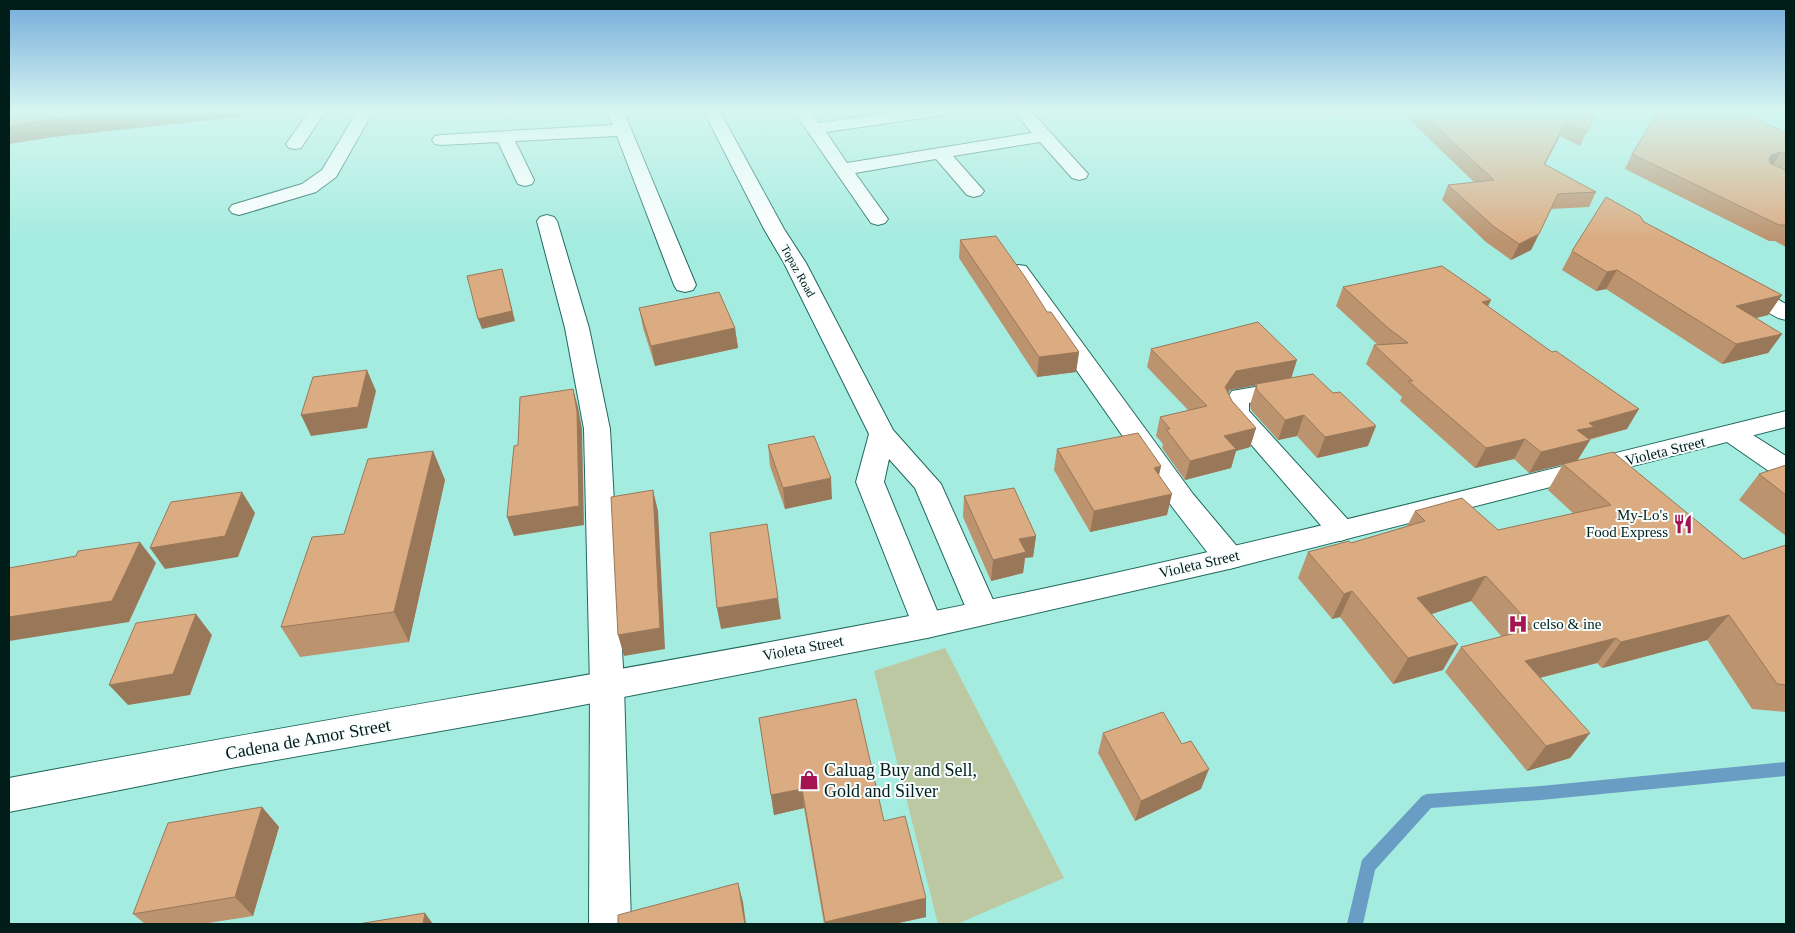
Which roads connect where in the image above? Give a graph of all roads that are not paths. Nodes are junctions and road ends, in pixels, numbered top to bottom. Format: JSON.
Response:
{"nodes":[{"id":1,"x":940,"y":153,"type":"edge"},
{"id":2,"x":340,"y":154,"type":"edge"},
{"id":3,"x":512,"y":154,"type":"edge"},
{"id":4,"x":632,"y":154,"type":"edge"},
{"id":5,"x":733,"y":154,"type":"edge"},
{"id":6,"x":831,"y":154,"type":"edge"},
{"id":7,"x":937,"y":154,"type":"edge"},
{"id":8,"x":1061,"y":154,"type":"edge"},
{"id":9,"x":843,"y":170,"type":"junction"},
{"id":10,"x":1079,"y":174,"type":"dead end"},
{"id":11,"x":525,"y":180,"type":"dead end"},
{"id":12,"x":974,"y":191,"type":"dead end"},
{"id":13,"x":239,"y":209,"type":"dead end"},
{"id":14,"x":878,"y":219,"type":"dead end"},
{"id":15,"x":547,"y":221,"type":"dead end"},
{"id":16,"x":1005,"y":252,"type":"edge"},
{"id":17,"x":1727,"y":280,"type":"edge"},
{"id":18,"x":685,"y":285,"type":"dead end"},
{"id":19,"x":1786,"y":313,"type":"edge"},
{"id":20,"x":1310,"y":385,"type":"edge"},
{"id":21,"x":1786,"y":419,"type":"edge"},
{"id":22,"x":882,"y":434,"type":"junction"},
{"id":23,"x":1733,"y":434,"type":"junction"},
{"id":24,"x":1786,"y":469,"type":"edge"},
{"id":25,"x":1341,"y":530,"type":"junction"},
{"id":26,"x":1229,"y":558,"type":"junction"},
{"id":27,"x":982,"y":611,"type":"junction"},
{"id":28,"x":927,"y":625,"type":"junction"},
{"id":29,"x":607,"y":686,"type":"junction"},
{"id":30,"x":9,"y":795,"type":"edge"},
{"id":31,"x":610,"y":924,"type":"edge"}],
"edges":[{"from":1,"to":12,"type":"street"},
{"from":2,"to":13,"type":"street"},
{"from":3,"to":11,"type":"street"},
{"from":4,"to":18,"type":"street"},
{"from":5,"to":22,"type":"street","name":"Topaz Road"},
{"from":6,"to":9,"type":"street"},
{"from":7,"to":9,"type":"street"},
{"from":8,"to":10,"type":"street"},
{"from":9,"to":14,"type":"street"},
{"from":15,"to":29,"type":"street"},
{"from":16,"to":26,"type":"street"},
{"from":17,"to":19,"type":"street"},
{"from":20,"to":25,"type":"street"},
{"from":21,"to":23,"type":"street","name":"Violeta Street"},
{"from":22,"to":27,"type":"street","name":"Topaz Road"},
{"from":22,"to":28,"type":"street"},
{"from":23,"to":24,"type":"street"},
{"from":23,"to":25,"type":"street","name":"Violeta Street"},
{"from":25,"to":26,"type":"street","name":"Violeta Street"},
{"from":26,"to":27,"type":"street","name":"Violeta Street"},
{"from":27,"to":28,"type":"street","name":"Violeta Street"},
{"from":28,"to":29,"type":"street","name":"Violeta Street"},
{"from":29,"to":30,"type":"street","name":"Cadena de Amor Street"},
{"from":29,"to":31,"type":"street"}]}
